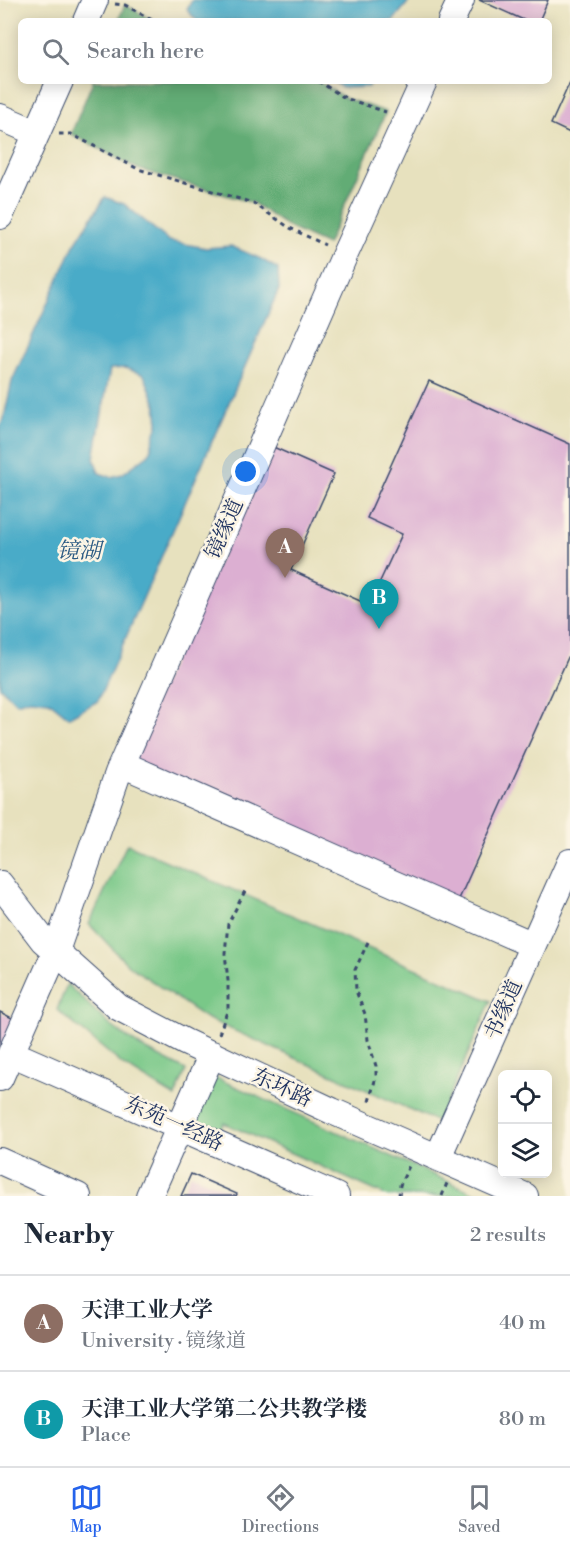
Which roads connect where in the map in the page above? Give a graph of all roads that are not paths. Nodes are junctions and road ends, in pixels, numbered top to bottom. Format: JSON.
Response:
{"nodes":[{"id":1,"x":461,"y":0,"type":"edge"},
{"id":2,"x":452,"y":18,"type":"edge"},
{"id":3,"x":59,"y":84,"type":"edge"},
{"id":4,"x":423,"y":84,"type":"edge"},
{"id":5,"x":0,"y":117,"type":"edge"},
{"id":6,"x":37,"y":133,"type":"junction"},
{"id":7,"x":0,"y":216,"type":"edge"},
{"id":8,"x":122,"y":764,"type":"junction"},
{"id":9,"x":570,"y":862,"type":"edge"},
{"id":10,"x":0,"y":884,"type":"edge"},
{"id":11,"x":533,"y":945,"type":"junction"},
{"id":12,"x":56,"y":951,"type":"junction"},
{"id":13,"x":11,"y":1053,"type":"junction"},
{"id":14,"x":212,"y":1054,"type":"junction"},
{"id":15,"x":0,"y":1078,"type":"edge"},
{"id":16,"x":180,"y":1127,"type":"junction"},
{"id":17,"x":427,"y":1153,"type":"junction"},
{"id":18,"x":0,"y":1161,"type":"edge"},
{"id":19,"x":78,"y":1196,"type":"edge"},
{"id":20,"x":149,"y":1196,"type":"edge"},
{"id":21,"x":336,"y":1196,"type":"edge"},
{"id":22,"x":525,"y":1196,"type":"edge"}],
"edges":[{"from":1,"to":2,"type":"street"},
{"from":3,"to":6,"type":"street"},
{"from":4,"to":8,"type":"street","name":"镜缘道"},
{"from":5,"to":6,"type":"street"},
{"from":6,"to":7,"type":"street"},
{"from":8,"to":11,"type":"street"},
{"from":8,"to":12,"type":"street","name":"镜缘道"},
{"from":9,"to":11,"type":"street","name":"书缘道"},
{"from":10,"to":12,"type":"street","name":"东环路"},
{"from":11,"to":17,"type":"street","name":"书缘道"},
{"from":12,"to":13,"type":"street","name":"镜缘道"},
{"from":12,"to":14,"type":"street","name":"东环路"},
{"from":13,"to":15,"type":"street","name":"镜缘道"},
{"from":13,"to":16,"type":"street","name":"东苑一经路"},
{"from":14,"to":16,"type":"street"},
{"from":14,"to":17,"type":"street","name":"东环路"},
{"from":16,"to":20,"type":"street"},
{"from":16,"to":21,"type":"street","name":"东苑一经路"},
{"from":17,"to":22,"type":"street","name":"东环路"},
{"from":18,"to":19,"type":"street"}]}
